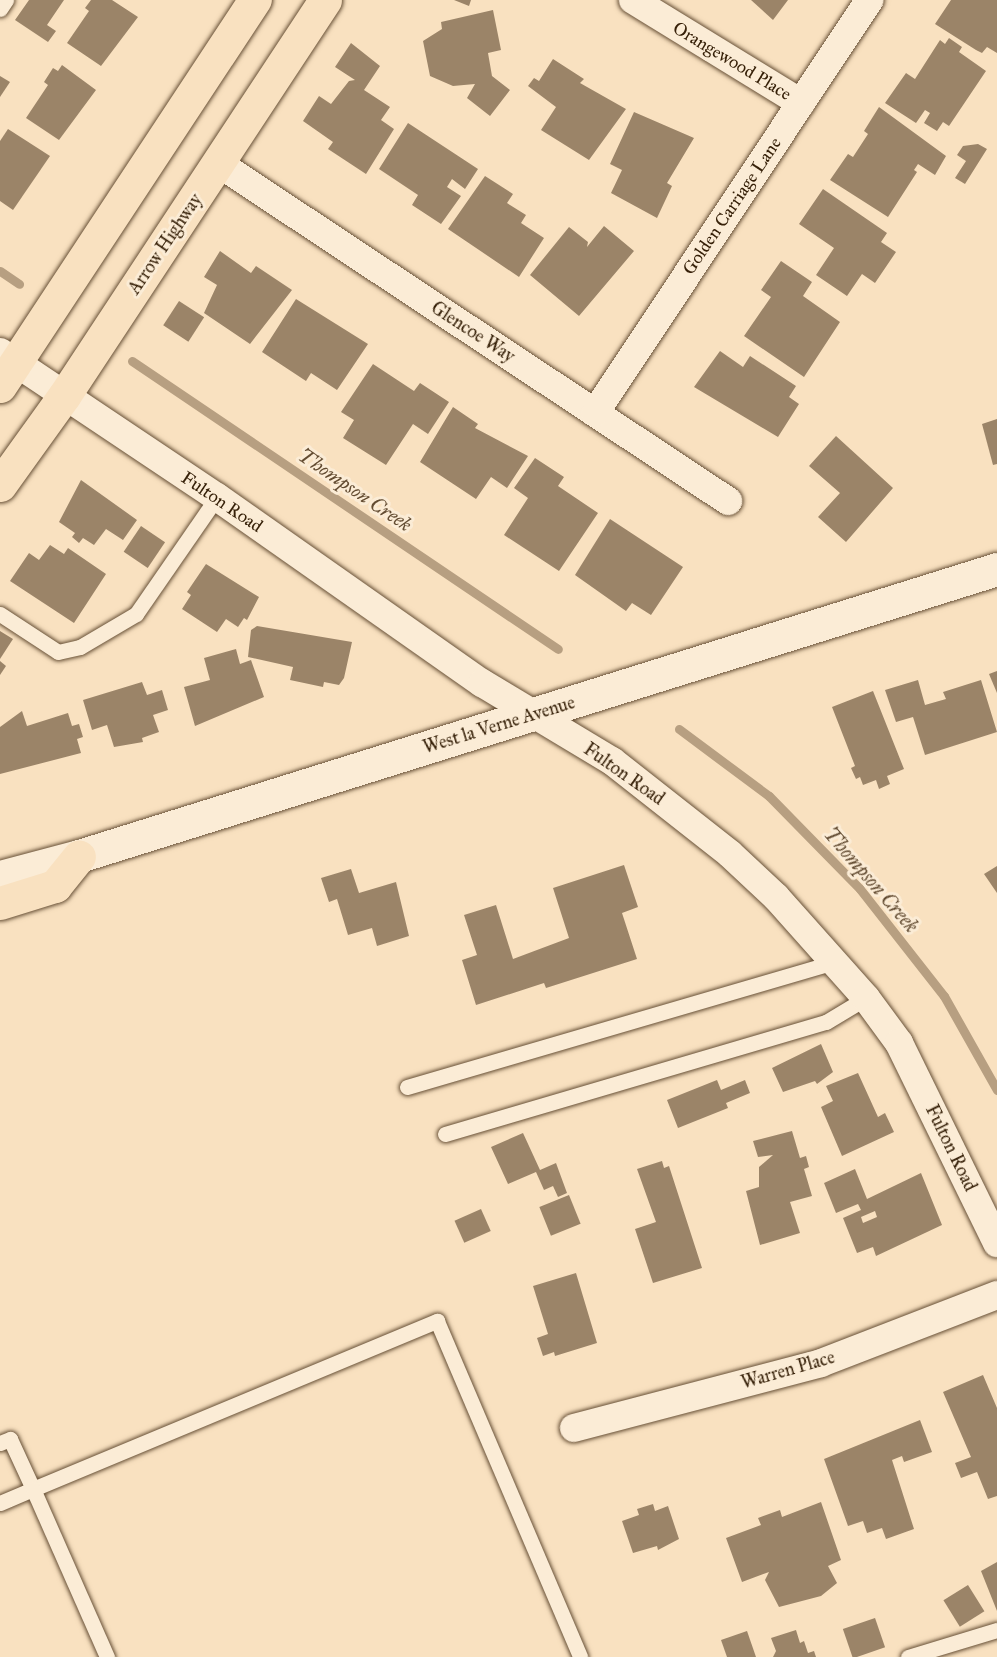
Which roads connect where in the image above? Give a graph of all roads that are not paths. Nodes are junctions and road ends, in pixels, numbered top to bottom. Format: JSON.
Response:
{"nodes":[{"id":1,"x":6,"y":0,"type":"edge"},
{"id":2,"x":255,"y":0,"type":"edge"},
{"id":3,"x":325,"y":0,"type":"edge"},
{"id":4,"x":633,"y":0,"type":"edge"},
{"id":5,"x":869,"y":0,"type":"edge"},
{"id":6,"x":0,"y":9,"type":"edge"},
{"id":7,"x":801,"y":103,"type":"junction"},
{"id":8,"x":218,"y":164,"type":"junction"},
{"id":9,"x":5,"y":367,"type":"edge"},
{"id":10,"x":64,"y":396,"type":"junction"},
{"id":11,"x":594,"y":413,"type":"junction"},
{"id":12,"x":0,"y":485,"type":"edge"},
{"id":13,"x":217,"y":496,"type":"junction"},
{"id":14,"x":728,"y":501,"type":"dead end"},
{"id":15,"x":997,"y":569,"type":"edge"},
{"id":16,"x":0,"y":614,"type":"edge"},
{"id":17,"x":532,"y":715,"type":"junction"},
{"id":18,"x":79,"y":856,"type":"junction"},
{"id":19,"x":0,"y":877,"type":"edge"},
{"id":20,"x":0,"y":903,"type":"edge"},
{"id":21,"x":834,"y":962,"type":"junction"},
{"id":22,"x":866,"y":998,"type":"junction"},
{"id":23,"x":407,"y":1087,"type":"dead end"},
{"id":24,"x":445,"y":1134,"type":"dead end"},
{"id":25,"x":997,"y":1243,"type":"edge"},
{"id":26,"x":997,"y":1295,"type":"edge"},
{"id":27,"x":574,"y":1428,"type":"dead end"},
{"id":28,"x":0,"y":1443,"type":"edge"},
{"id":29,"x":33,"y":1489,"type":"junction"},
{"id":30,"x":0,"y":1503,"type":"edge"},
{"id":31,"x":997,"y":1630,"type":"edge"},
{"id":32,"x":107,"y":1657,"type":"edge"},
{"id":33,"x":580,"y":1657,"type":"edge"},
{"id":34,"x":908,"y":1657,"type":"edge"}],
"edges":[{"from":1,"to":6,"type":"lane"},
{"from":2,"to":9,"type":"main road"},
{"from":3,"to":8,"type":"main road","name":"Arrow Highway"},
{"from":4,"to":7,"type":"street","name":"Orangewood Place"},
{"from":5,"to":7,"type":"street","name":"Golden Carriage Lane"},
{"from":7,"to":11,"type":"street","name":"Golden Carriage Lane"},
{"from":8,"to":10,"type":"main road","name":"Arrow Highway"},
{"from":8,"to":11,"type":"street","name":"Glencoe Way"},
{"from":9,"to":10,"type":"street","name":"Fulton Road"},
{"from":10,"to":12,"type":"main road","name":"Arrow Highway"},
{"from":10,"to":13,"type":"street","name":"Fulton Road"},
{"from":11,"to":14,"type":"street","name":"Glencoe Way"},
{"from":13,"to":16,"type":"lane"},
{"from":13,"to":17,"type":"street","name":"Fulton Road"},
{"from":15,"to":17,"type":"main road","name":"West la Verne Avenue"},
{"from":17,"to":18,"type":"main road","name":"West la Verne Avenue"},
{"from":17,"to":21,"type":"street","name":"Fulton Road"},
{"from":18,"to":19,"type":"main road","name":"West la Verne Avenue"},
{"from":18,"to":20,"type":"main road"},
{"from":21,"to":22,"type":"street","name":"Fulton Road"},
{"from":21,"to":23,"type":"lane"},
{"from":22,"to":24,"type":"lane"},
{"from":22,"to":25,"type":"street","name":"Fulton Road"},
{"from":26,"to":27,"type":"street","name":"Warren Place"},
{"from":28,"to":29,"type":"lane"},
{"from":29,"to":30,"type":"lane"},
{"from":29,"to":32,"type":"lane"},
{"from":29,"to":33,"type":"lane"},
{"from":31,"to":34,"type":"lane"}]}
